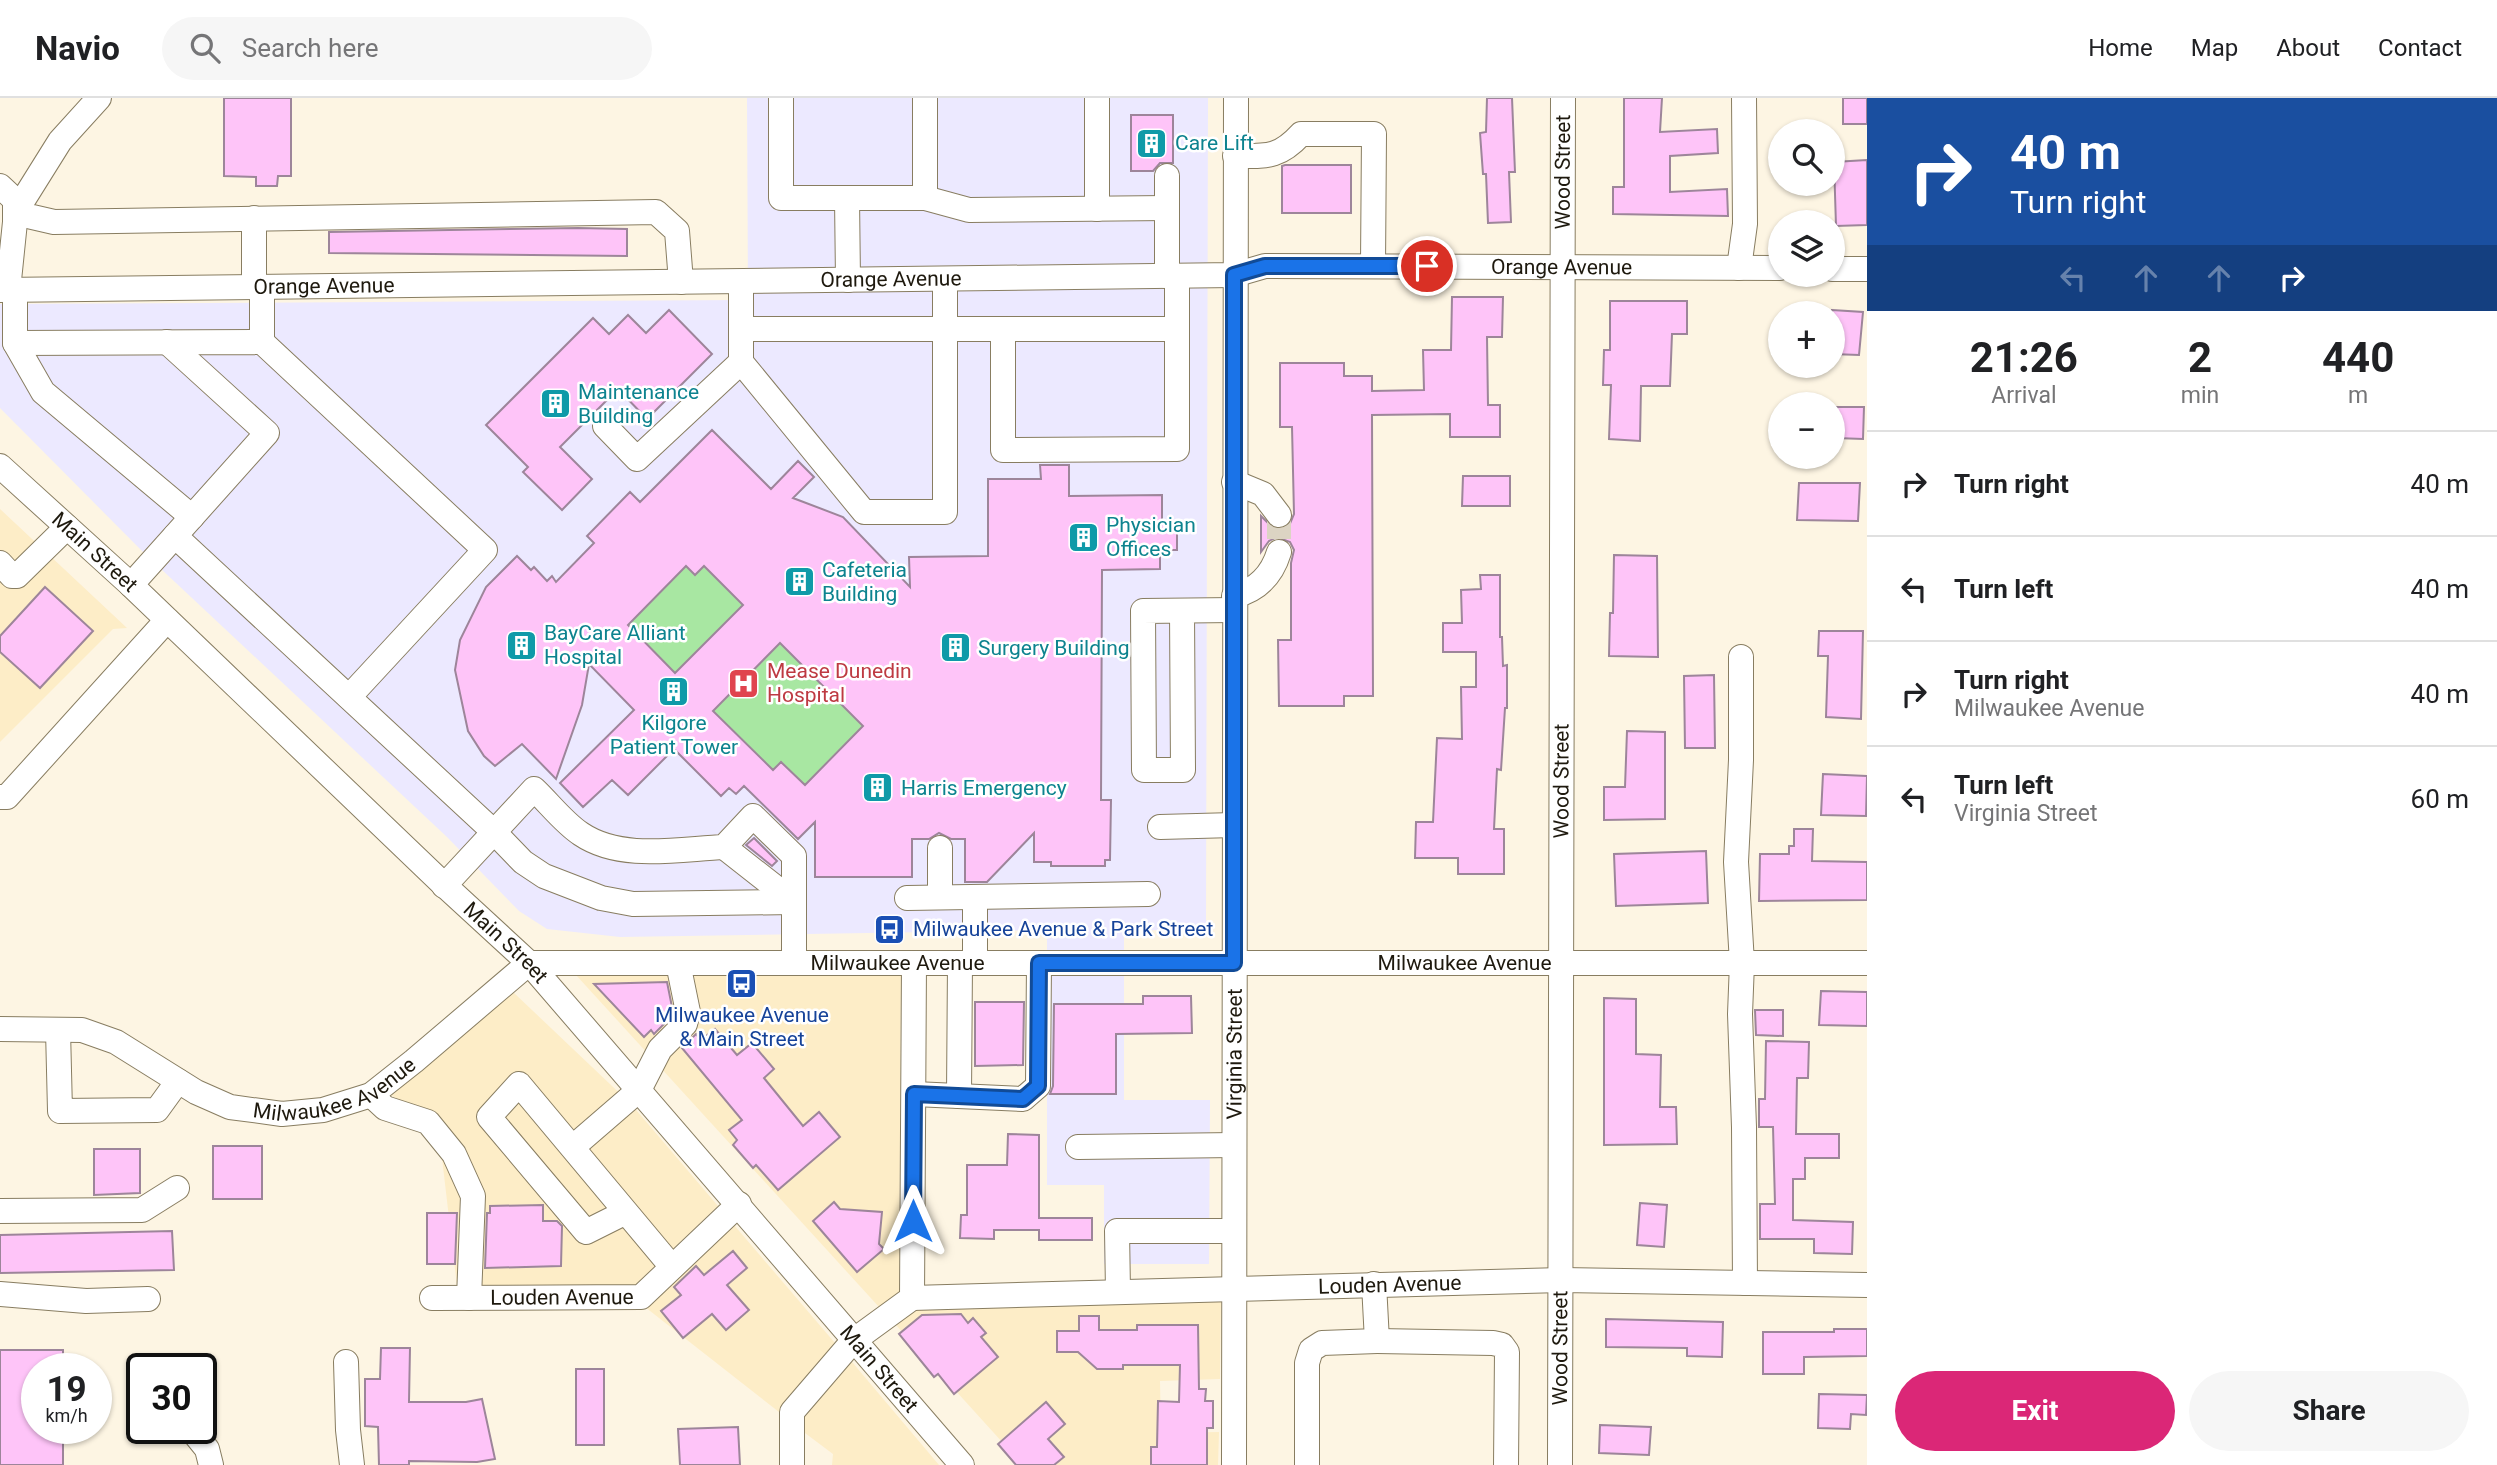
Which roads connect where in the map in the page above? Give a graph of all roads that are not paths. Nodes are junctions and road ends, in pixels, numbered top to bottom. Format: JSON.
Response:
{"nodes":[{"id":1,"x":99,"y":98,"type":"edge"},
{"id":2,"x":781,"y":98,"type":"edge"},
{"id":3,"x":925,"y":98,"type":"edge"},
{"id":4,"x":1097,"y":98,"type":"edge"},
{"id":5,"x":1236,"y":98,"type":"edge"},
{"id":6,"x":1563,"y":98,"type":"edge"},
{"id":7,"x":1744,"y":98,"type":"edge"},
{"id":8,"x":1235,"y":156,"type":"junction"},
{"id":9,"x":1167,"y":176,"type":"dead end"},
{"id":10,"x":0,"y":186,"type":"edge"},
{"id":11,"x":847,"y":198,"type":"junction"},
{"id":12,"x":925,"y":198,"type":"junction"},
{"id":13,"x":1167,"y":208,"type":"junction"},
{"id":14,"x":1097,"y":209,"type":"junction"},
{"id":15,"x":15,"y":213,"type":"junction"},
{"id":16,"x":254,"y":218,"type":"junction"},
{"id":17,"x":1373,"y":266,"type":"junction"},
{"id":18,"x":1563,"y":267,"type":"junction"},
{"id":19,"x":1739,"y":268,"type":"junction"},
{"id":20,"x":1768,"y":268,"type":"edge"},
{"id":21,"x":1845,"y":269,"type":"edge"},
{"id":22,"x":1867,"y":269,"type":"edge"},
{"id":23,"x":1234,"y":275,"type":"junction"},
{"id":24,"x":1172,"y":276,"type":"junction"},
{"id":25,"x":944,"y":279,"type":"junction"},
{"id":26,"x":848,"y":280,"type":"junction"},
{"id":27,"x":681,"y":282,"type":"junction"},
{"id":28,"x":741,"y":282,"type":"junction"},
{"id":29,"x":258,"y":287,"type":"junction"},
{"id":30,"x":8,"y":290,"type":"edge"},
{"id":31,"x":741,"y":329,"type":"junction"},
{"id":32,"x":944,"y":329,"type":"junction"},
{"id":33,"x":1003,"y":329,"type":"junction"},
{"id":34,"x":1177,"y":329,"type":"junction"},
{"id":35,"x":167,"y":342,"type":"junction"},
{"id":36,"x":262,"y":342,"type":"junction"},
{"id":37,"x":15,"y":343,"type":"junction"},
{"id":38,"x":741,"y":362,"type":"junction"},
{"id":39,"x":605,"y":426,"type":"dead end"},
{"id":40,"x":0,"y":467,"type":"edge"},
{"id":41,"x":1234,"y":482,"type":"junction"},
{"id":42,"x":1279,"y":514,"type":"dead end"},
{"id":43,"x":183,"y":526,"type":"junction"},
{"id":44,"x":67,"y":527,"type":"junction"},
{"id":45,"x":1279,"y":552,"type":"tunnel mouth"},
{"id":46,"x":0,"y":563,"type":"edge"},
{"id":47,"x":131,"y":585,"type":"junction"},
{"id":48,"x":1234,"y":603,"type":"junction"},
{"id":49,"x":1182,"y":611,"type":"junction"},
{"id":50,"x":167,"y":620,"type":"junction"},
{"id":51,"x":1741,"y":657,"type":"dead end"},
{"id":52,"x":349,"y":697,"type":"junction"},
{"id":53,"x":0,"y":797,"type":"edge"},
{"id":54,"x":1234,"y":825,"type":"junction"},
{"id":55,"x":1160,"y":827,"type":"dead end"},
{"id":56,"x":494,"y":832,"type":"junction"},
{"id":57,"x":724,"y":847,"type":"junction"},
{"id":58,"x":940,"y":848,"type":"dead end"},
{"id":59,"x":444,"y":886,"type":"junction"},
{"id":60,"x":1148,"y":894,"type":"dead end"},
{"id":61,"x":940,"y":897,"type":"junction"},
{"id":62,"x":975,"y":897,"type":"junction"},
{"id":63,"x":907,"y":898,"type":"dead end"},
{"id":64,"x":794,"y":902,"type":"junction"},
{"id":65,"x":528,"y":963,"type":"junction"},
{"id":66,"x":678,"y":963,"type":"junction"},
{"id":67,"x":794,"y":963,"type":"junction"},
{"id":68,"x":914,"y":963,"type":"junction"},
{"id":69,"x":968,"y":963,"type":"junction"},
{"id":70,"x":1039,"y":963,"type":"junction"},
{"id":71,"x":1234,"y":963,"type":"junction"},
{"id":72,"x":1561,"y":963,"type":"junction"},
{"id":73,"x":1742,"y":963,"type":"junction"},
{"id":74,"x":1867,"y":963,"type":"edge"},
{"id":75,"x":0,"y":1029,"type":"edge"},
{"id":76,"x":58,"y":1030,"type":"junction"},
{"id":77,"x":178,"y":1081,"type":"junction"},
{"id":78,"x":639,"y":1090,"type":"junction"},
{"id":79,"x":914,"y":1094,"type":"junction"},
{"id":80,"x":372,"y":1095,"type":"junction"},
{"id":81,"x":959,"y":1096,"type":"junction"},
{"id":82,"x":1234,"y":1145,"type":"junction"},
{"id":83,"x":573,"y":1147,"type":"junction"},
{"id":84,"x":1078,"y":1147,"type":"dead end"},
{"id":85,"x":177,"y":1188,"type":"dead end"},
{"id":86,"x":739,"y":1204,"type":"junction"},
{"id":87,"x":0,"y":1211,"type":"edge"},
{"id":88,"x":626,"y":1212,"type":"junction"},
{"id":89,"x":1234,"y":1231,"type":"junction"},
{"id":90,"x":672,"y":1267,"type":"junction"},
{"id":91,"x":1562,"y":1280,"type":"junction"},
{"id":92,"x":1745,"y":1283,"type":"junction"},
{"id":93,"x":1374,"y":1284,"type":"junction"},
{"id":94,"x":1867,"y":1285,"type":"edge"},
{"id":95,"x":1234,"y":1287,"type":"junction"},
{"id":96,"x":1118,"y":1291,"type":"junction"},
{"id":97,"x":0,"y":1294,"type":"edge"},
{"id":98,"x":469,"y":1297,"type":"junction"},
{"id":99,"x":912,"y":1297,"type":"junction"},
{"id":100,"x":432,"y":1298,"type":"dead end"},
{"id":101,"x":148,"y":1299,"type":"dead end"},
{"id":102,"x":853,"y":1342,"type":"junction"},
{"id":103,"x":1377,"y":1342,"type":"junction"},
{"id":104,"x":346,"y":1362,"type":"dead end"},
{"id":105,"x":203,"y":1444,"type":"edge"},
{"id":106,"x":211,"y":1465,"type":"edge"},
{"id":107,"x":352,"y":1465,"type":"edge"},
{"id":108,"x":792,"y":1465,"type":"edge"},
{"id":109,"x":962,"y":1465,"type":"edge"},
{"id":110,"x":1234,"y":1465,"type":"edge"},
{"id":111,"x":1307,"y":1465,"type":"edge"},
{"id":112,"x":1506,"y":1465,"type":"edge"},
{"id":113,"x":1560,"y":1465,"type":"edge"}],
"edges":[{"from":1,"to":15,"type":"street"},
{"from":2,"to":11,"type":"street"},
{"from":3,"to":12,"type":"street"},
{"from":4,"to":14,"type":"street"},
{"from":5,"to":8,"type":"street","name":"Virginia Street"},
{"from":6,"to":18,"type":"street","name":"Wood Street"},
{"from":7,"to":19,"type":"street"},
{"from":8,"to":17,"type":"street"},
{"from":8,"to":23,"type":"street","name":"Virginia Street"},
{"from":9,"to":13,"type":"street"},
{"from":10,"to":15,"type":"street"},
{"from":11,"to":12,"type":"street"},
{"from":11,"to":26,"type":"street"},
{"from":12,"to":14,"type":"street"},
{"from":13,"to":14,"type":"street"},
{"from":13,"to":24,"type":"street"},
{"from":15,"to":16,"type":"street"},
{"from":15,"to":30,"type":"street"},
{"from":16,"to":27,"type":"street"},
{"from":16,"to":29,"type":"street"},
{"from":17,"to":18,"type":"street","name":"Orange Avenue"},
{"from":17,"to":23,"type":"street","name":"Orange Avenue"},
{"from":18,"to":19,"type":"street","name":"Orange Avenue"},
{"from":18,"to":72,"type":"street","name":"Wood Street"},
{"from":19,"to":20,"type":"street","name":"Orange Avenue"},
{"from":21,"to":22,"type":"street"},
{"from":23,"to":24,"type":"street","name":"Orange Avenue"},
{"from":23,"to":41,"type":"street","name":"Virginia Street"},
{"from":24,"to":25,"type":"street","name":"Orange Avenue"},
{"from":24,"to":34,"type":"street"},
{"from":25,"to":26,"type":"street","name":"Orange Avenue"},
{"from":25,"to":32,"type":"street"},
{"from":26,"to":28,"type":"street","name":"Orange Avenue"},
{"from":27,"to":28,"type":"street","name":"Orange Avenue"},
{"from":27,"to":29,"type":"street","name":"Orange Avenue"},
{"from":28,"to":31,"type":"street"},
{"from":29,"to":30,"type":"street","name":"Orange Avenue"},
{"from":29,"to":36,"type":"street"},
{"from":30,"to":37,"type":"street"},
{"from":31,"to":32,"type":"street"},
{"from":31,"to":38,"type":"street"},
{"from":32,"to":33,"type":"street"},
{"from":32,"to":38,"type":"street"},
{"from":33,"to":34,"type":"street"},
{"from":33,"to":34,"type":"street"},
{"from":35,"to":36,"type":"street"},
{"from":35,"to":37,"type":"street"},
{"from":35,"to":43,"type":"street"},
{"from":36,"to":52,"type":"street"},
{"from":37,"to":43,"type":"street"},
{"from":38,"to":39,"type":"street"},
{"from":40,"to":44,"type":"street","name":"Main Street"},
{"from":41,"to":42,"type":"street"},
{"from":41,"to":48,"type":"street","name":"Virginia Street"},
{"from":43,"to":47,"type":"street"},
{"from":43,"to":52,"type":"street"},
{"from":44,"to":46,"type":"street"},
{"from":44,"to":47,"type":"street","name":"Main Street"},
{"from":45,"to":48,"type":"street"},
{"from":47,"to":50,"type":"street","name":"Main Street"},
{"from":48,"to":49,"type":"street"},
{"from":48,"to":54,"type":"street","name":"Virginia Street"},
{"from":49,"to":49,"type":"street"},
{"from":50,"to":53,"type":"street"},
{"from":50,"to":59,"type":"street","name":"Main Street"},
{"from":51,"to":73,"type":"street"},
{"from":52,"to":56,"type":"street"},
{"from":54,"to":55,"type":"street"},
{"from":54,"to":71,"type":"street","name":"Virginia Street"},
{"from":56,"to":57,"type":"street"},
{"from":56,"to":59,"type":"street"},
{"from":56,"to":64,"type":"street"},
{"from":57,"to":64,"type":"street"},
{"from":57,"to":64,"type":"street"},
{"from":58,"to":61,"type":"street"},
{"from":59,"to":65,"type":"street","name":"Main Street"},
{"from":60,"to":62,"type":"street"},
{"from":61,"to":62,"type":"street"},
{"from":61,"to":63,"type":"street"},
{"from":62,"to":69,"type":"street"},
{"from":64,"to":67,"type":"street"},
{"from":65,"to":66,"type":"street","name":"Milwaukee Avenue"},
{"from":65,"to":78,"type":"street","name":"Main Street"},
{"from":65,"to":80,"type":"street","name":"Milwaukee Avenue"},
{"from":66,"to":67,"type":"street","name":"Milwaukee Avenue"},
{"from":66,"to":78,"type":"street"},
{"from":67,"to":68,"type":"street","name":"Milwaukee Avenue"},
{"from":68,"to":69,"type":"street","name":"Milwaukee Avenue"},
{"from":68,"to":79,"type":"street"},
{"from":69,"to":70,"type":"street","name":"Milwaukee Avenue"},
{"from":69,"to":81,"type":"street"},
{"from":70,"to":71,"type":"street","name":"Milwaukee Avenue"},
{"from":70,"to":81,"type":"street"},
{"from":71,"to":72,"type":"street","name":"Milwaukee Avenue"},
{"from":71,"to":82,"type":"street","name":"Virginia Street"},
{"from":72,"to":73,"type":"street","name":"Milwaukee Avenue"},
{"from":72,"to":91,"type":"street","name":"Wood Street"},
{"from":73,"to":74,"type":"street","name":"Milwaukee Avenue"},
{"from":73,"to":92,"type":"street"},
{"from":75,"to":76,"type":"street","name":"Milwaukee Avenue"},
{"from":76,"to":77,"type":"street","name":"Milwaukee Avenue"},
{"from":76,"to":77,"type":"street"},
{"from":77,"to":80,"type":"street","name":"Milwaukee Avenue"},
{"from":78,"to":83,"type":"street"},
{"from":78,"to":86,"type":"street","name":"Main Street"},
{"from":79,"to":81,"type":"street"},
{"from":79,"to":99,"type":"street"},
{"from":80,"to":98,"type":"street"},
{"from":82,"to":84,"type":"street"},
{"from":82,"to":89,"type":"street","name":"Virginia Street"},
{"from":83,"to":88,"type":"street"},
{"from":83,"to":88,"type":"street"},
{"from":85,"to":87,"type":"street"},
{"from":86,"to":90,"type":"street","name":"Louden Avenue"},
{"from":86,"to":102,"type":"street","name":"Main Street"},
{"from":88,"to":90,"type":"street"},
{"from":89,"to":95,"type":"street","name":"Virginia Street"},
{"from":89,"to":96,"type":"street"},
{"from":90,"to":98,"type":"street","name":"Louden Avenue"},
{"from":91,"to":92,"type":"street","name":"Louden Avenue"},
{"from":91,"to":93,"type":"street","name":"Louden Avenue"},
{"from":91,"to":113,"type":"street","name":"Wood Street"},
{"from":92,"to":94,"type":"street","name":"Louden Avenue"},
{"from":93,"to":95,"type":"street","name":"Louden Avenue"},
{"from":93,"to":103,"type":"street"},
{"from":95,"to":96,"type":"street","name":"Louden Avenue"},
{"from":95,"to":110,"type":"street","name":"Virginia Street"},
{"from":96,"to":99,"type":"street","name":"Louden Avenue"},
{"from":97,"to":101,"type":"street"},
{"from":98,"to":100,"type":"street","name":"Louden Avenue"},
{"from":99,"to":102,"type":"street"},
{"from":102,"to":108,"type":"street"},
{"from":102,"to":109,"type":"street","name":"Main Street"},
{"from":103,"to":111,"type":"street"},
{"from":103,"to":112,"type":"street"},
{"from":104,"to":107,"type":"street"},
{"from":105,"to":106,"type":"street"}]}
